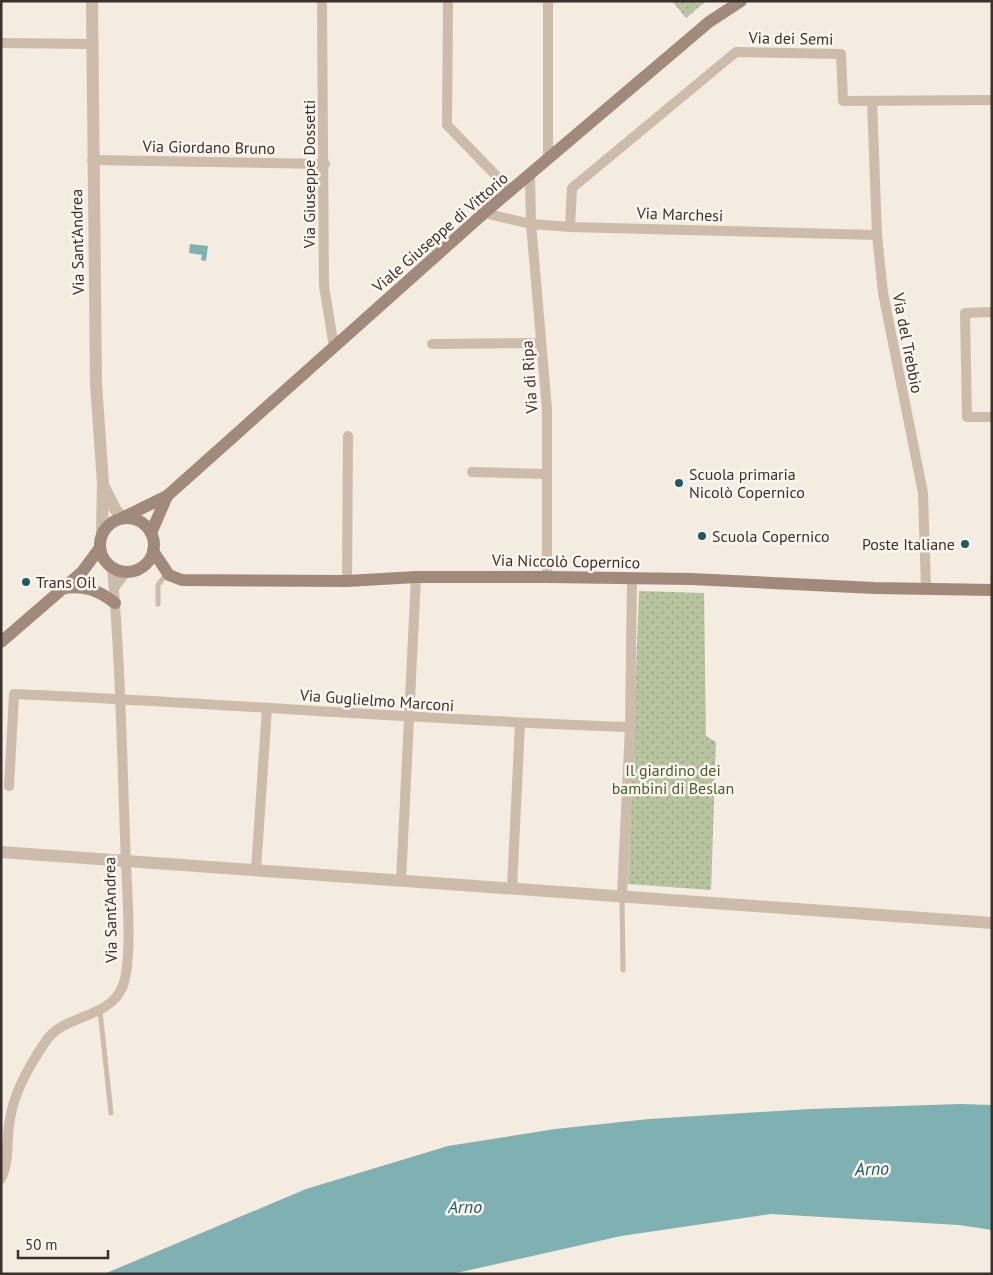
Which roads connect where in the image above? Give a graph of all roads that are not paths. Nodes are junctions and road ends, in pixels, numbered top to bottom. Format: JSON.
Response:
{"nodes":[{"id":1,"x":92,"y":1,"type":"edge"},
{"id":2,"x":322,"y":1,"type":"edge"},
{"id":3,"x":448,"y":1,"type":"edge"},
{"id":4,"x":548,"y":1,"type":"edge"},
{"id":5,"x":741,"y":1,"type":"edge"},
{"id":6,"x":1,"y":44,"type":"edge"},
{"id":7,"x":91,"y":44,"type":"junction"},
{"id":8,"x":992,"y":100,"type":"edge"},
{"id":9,"x":872,"y":101,"type":"junction"},
{"id":10,"x":548,"y":159,"type":"junction"},
{"id":11,"x":92,"y":160,"type":"junction"},
{"id":12,"x":325,"y":164,"type":"junction"},
{"id":13,"x":530,"y":175,"type":"junction"},
{"id":14,"x":510,"y":191,"type":"junction"},
{"id":15,"x":484,"y":213,"type":"junction"},
{"id":16,"x":531,"y":224,"type":"junction"},
{"id":17,"x":570,"y":226,"type":"junction"},
{"id":18,"x":877,"y":234,"type":"junction"},
{"id":19,"x":992,"y":312,"type":"edge"},
{"id":20,"x":541,"y":343,"type":"junction"},
{"id":21,"x":432,"y":344,"type":"dead end"},
{"id":22,"x":334,"y":347,"type":"junction"},
{"id":23,"x":992,"y":417,"type":"edge"},
{"id":24,"x":348,"y":436,"type":"dead end"},
{"id":25,"x":472,"y":472,"type":"dead end"},
{"id":26,"x":547,"y":474,"type":"junction"},
{"id":27,"x":102,"y":483,"type":"junction"},
{"id":28,"x":168,"y":496,"type":"junction"},
{"id":29,"x":122,"y":518,"type":"junction"},
{"id":30,"x":151,"y":533,"type":"junction"},
{"id":31,"x":102,"y":534,"type":"junction"},
{"id":32,"x":100,"y":549,"type":"junction"},
{"id":33,"x":153,"y":551,"type":"junction"},
{"id":34,"x":109,"y":565,"type":"junction"},
{"id":35,"x":82,"y":572,"type":"junction"},
{"id":36,"x":126,"y":572,"type":"junction"},
{"id":37,"x":167,"y":573,"type":"junction"},
{"id":38,"x":416,"y":577,"type":"junction"},
{"id":39,"x":547,"y":577,"type":"junction"},
{"id":40,"x":632,"y":578,"type":"junction"},
{"id":41,"x":347,"y":580,"type":"junction"},
{"id":42,"x":64,"y":588,"type":"junction"},
{"id":43,"x":114,"y":588,"type":"junction"},
{"id":44,"x":926,"y":589,"type":"junction"},
{"id":45,"x":992,"y":590,"type":"edge"},
{"id":46,"x":115,"y":603,"type":"junction"},
{"id":47,"x":158,"y":604,"type":"dead end"},
{"id":48,"x":1,"y":642,"type":"edge"},
{"id":49,"x":122,"y":699,"type":"junction"},
{"id":50,"x":267,"y":708,"type":"junction"},
{"id":51,"x":409,"y":718,"type":"junction"},
{"id":52,"x":520,"y":723,"type":"junction"},
{"id":53,"x":630,"y":727,"type":"junction"},
{"id":54,"x":9,"y":786,"type":"dead end"},
{"id":55,"x":1,"y":852,"type":"edge"},
{"id":56,"x":126,"y":861,"type":"junction"},
{"id":57,"x":256,"y":870,"type":"junction"},
{"id":58,"x":401,"y":882,"type":"junction"},
{"id":59,"x":512,"y":888,"type":"junction"},
{"id":60,"x":622,"y":894,"type":"junction"},
{"id":61,"x":992,"y":922,"type":"edge"},
{"id":62,"x":623,"y":970,"type":"dead end"},
{"id":63,"x":100,"y":1011,"type":"junction"},
{"id":64,"x":111,"y":1113,"type":"dead end"},
{"id":65,"x":1,"y":1179,"type":"edge"}],
"edges":[{"from":1,"to":7,"type":"street","name":"Via Sant'Andrea"},
{"from":2,"to":12,"type":"street","name":"Via Giuseppe Dossetti"},
{"from":3,"to":14,"type":"street"},
{"from":4,"to":10,"type":"street"},
{"from":5,"to":10,"type":"main road","name":"Viale Giuseppe di Vittorio"},
{"from":6,"to":7,"type":"street"},
{"from":7,"to":11,"type":"street","name":"Via Sant'Andrea"},
{"from":8,"to":9,"type":"street","name":"Via dei Semi"},
{"from":9,"to":17,"type":"street","name":"Via dei Semi"},
{"from":9,"to":18,"type":"street","name":"Via del Trebbio"},
{"from":10,"to":13,"type":"main road","name":"Viale Giuseppe di Vittorio"},
{"from":11,"to":12,"type":"street","name":"Via Giordano Bruno"},
{"from":11,"to":27,"type":"street","name":"Via Sant'Andrea"},
{"from":12,"to":22,"type":"street","name":"Via Giuseppe Dossetti"},
{"from":13,"to":14,"type":"main road","name":"Viale Giuseppe di Vittorio"},
{"from":13,"to":16,"type":"street","name":"Via di Ripa"},
{"from":14,"to":15,"type":"main road","name":"Viale Giuseppe di Vittorio"},
{"from":15,"to":16,"type":"street","name":"Via Marchesi"},
{"from":15,"to":22,"type":"main road","name":"Viale Giuseppe di Vittorio"},
{"from":16,"to":17,"type":"street","name":"Via Marchesi"},
{"from":16,"to":20,"type":"street","name":"Via di Ripa"},
{"from":17,"to":18,"type":"street","name":"Via Marchesi"},
{"from":18,"to":44,"type":"street","name":"Via del Trebbio"},
{"from":19,"to":23,"type":"street"},
{"from":20,"to":21,"type":"street"},
{"from":20,"to":26,"type":"street","name":"Via di Ripa"},
{"from":22,"to":28,"type":"main road","name":"Viale Giuseppe di Vittorio"},
{"from":24,"to":41,"type":"street"},
{"from":25,"to":26,"type":"street"},
{"from":26,"to":39,"type":"street","name":"Via di Ripa"},
{"from":27,"to":29,"type":"street","name":"Via Sant'Andrea"},
{"from":27,"to":31,"type":"street","name":"Via Sant'Andrea"},
{"from":28,"to":29,"type":"main road","name":"Viale Giuseppe di Vittorio"},
{"from":28,"to":30,"type":"main road","name":"Viale Giuseppe di Vittorio"},
{"from":29,"to":30,"type":"main road"},
{"from":29,"to":31,"type":"main road"},
{"from":30,"to":33,"type":"main road"},
{"from":31,"to":32,"type":"main road"},
{"from":32,"to":34,"type":"main road"},
{"from":32,"to":35,"type":"main road"},
{"from":33,"to":36,"type":"main road"},
{"from":33,"to":37,"type":"main road"},
{"from":34,"to":35,"type":"main road"},
{"from":34,"to":36,"type":"main road"},
{"from":34,"to":43,"type":"street","name":"Via Sant'Andrea"},
{"from":35,"to":42,"type":"main road"},
{"from":36,"to":43,"type":"street"},
{"from":37,"to":41,"type":"main road","name":"Via Niccolò Copernico"},
{"from":37,"to":47,"type":"lane"},
{"from":38,"to":39,"type":"main road","name":"Via Niccolò Copernico"},
{"from":38,"to":41,"type":"main road","name":"Via Niccolò Copernico"},
{"from":38,"to":51,"type":"street"},
{"from":39,"to":40,"type":"main road","name":"Via Niccolò Copernico"},
{"from":40,"to":44,"type":"main road","name":"Via Niccolò Copernico"},
{"from":40,"to":53,"type":"street"},
{"from":42,"to":46,"type":"main road"},
{"from":42,"to":48,"type":"main road"},
{"from":43,"to":46,"type":"street","name":"Via Sant'Andrea"},
{"from":44,"to":45,"type":"main road","name":"Via Niccolò Copernico"},
{"from":46,"to":49,"type":"street","name":"Via Sant'Andrea"},
{"from":49,"to":50,"type":"street","name":"Via Guglielmo Marconi"},
{"from":49,"to":54,"type":"street","name":"Via Guglielmo Marconi"},
{"from":49,"to":56,"type":"street","name":"Via Sant'Andrea"},
{"from":50,"to":51,"type":"street","name":"Via Guglielmo Marconi"},
{"from":50,"to":57,"type":"street"},
{"from":51,"to":52,"type":"street","name":"Via Guglielmo Marconi"},
{"from":51,"to":58,"type":"street"},
{"from":52,"to":53,"type":"street","name":"Via Guglielmo Marconi"},
{"from":52,"to":59,"type":"street"},
{"from":53,"to":60,"type":"street"},
{"from":55,"to":56,"type":"street"},
{"from":56,"to":57,"type":"street"},
{"from":56,"to":63,"type":"street","name":"Via Sant'Andrea"},
{"from":57,"to":58,"type":"street"},
{"from":58,"to":59,"type":"street"},
{"from":59,"to":60,"type":"street"},
{"from":60,"to":61,"type":"street"},
{"from":60,"to":62,"type":"lane"},
{"from":63,"to":64,"type":"lane"},
{"from":63,"to":65,"type":"street","name":"Via Sant'Andrea"}]}
